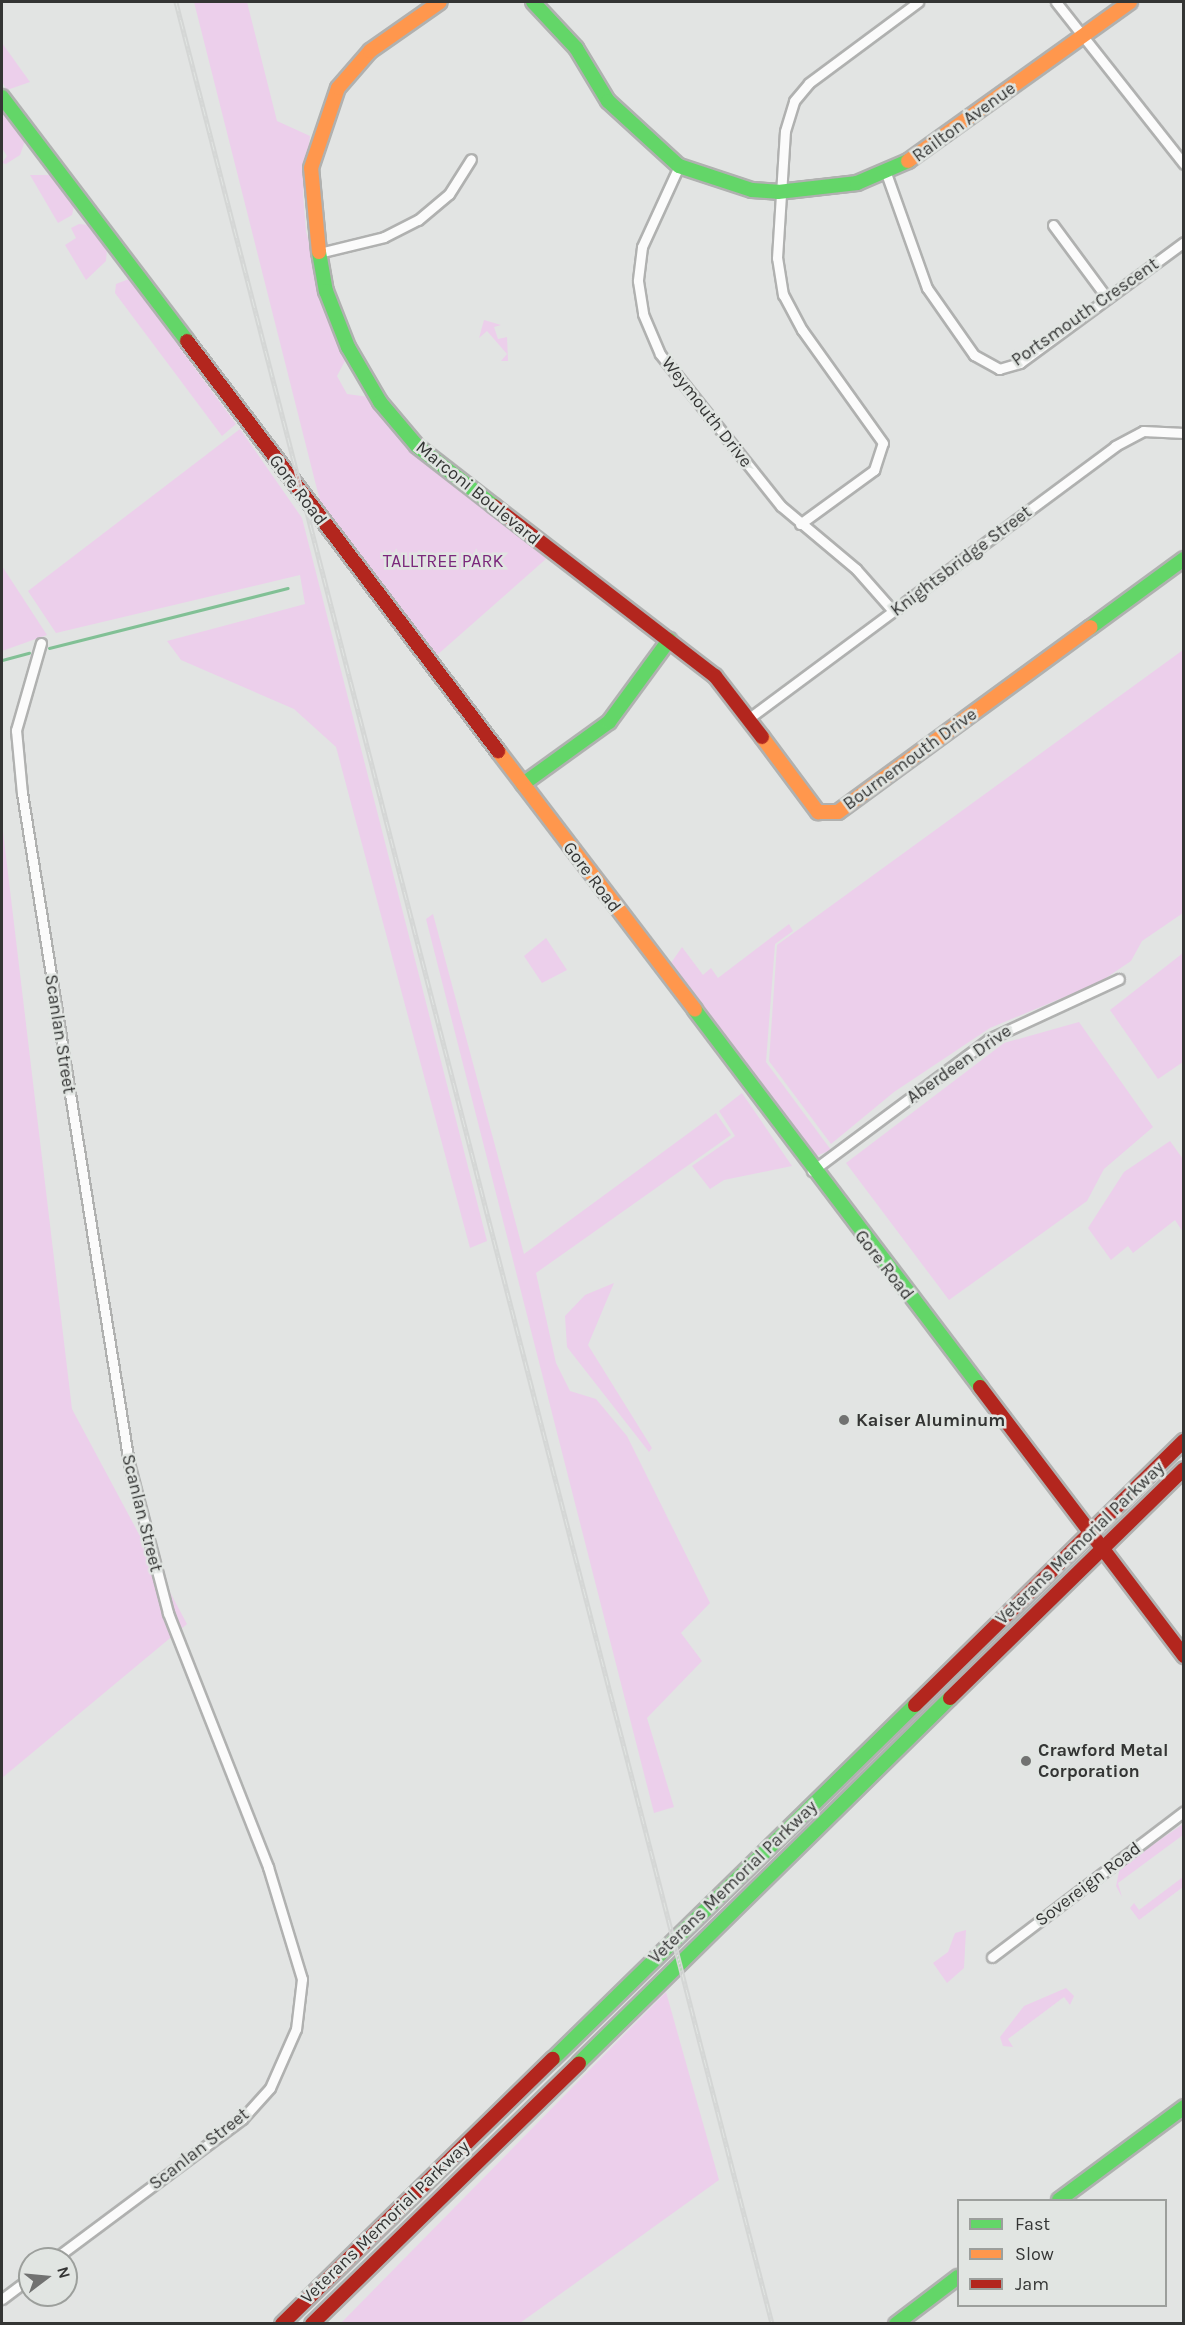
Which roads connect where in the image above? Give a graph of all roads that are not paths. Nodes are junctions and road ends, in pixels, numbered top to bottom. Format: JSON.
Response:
{"nodes":[{"id":1,"x":440,"y":2,"type":"edge"},
{"id":2,"x":533,"y":2,"type":"edge"},
{"id":3,"x":918,"y":2,"type":"edge"},
{"id":4,"x":1056,"y":2,"type":"edge"},
{"id":5,"x":1130,"y":2,"type":"edge"},
{"id":6,"x":1080,"y":38,"type":"junction"},
{"id":7,"x":2,"y":97,"type":"edge"},
{"id":8,"x":471,"y":159,"type":"dead end"},
{"id":9,"x":1184,"y":164,"type":"edge"},
{"id":10,"x":679,"y":166,"type":"junction"},
{"id":11,"x":886,"y":173,"type":"junction"},
{"id":12,"x":778,"y":192,"type":"junction"},
{"id":13,"x":1053,"y":225,"type":"dead end"},
{"id":14,"x":1184,"y":242,"type":"edge"},
{"id":15,"x":319,"y":253,"type":"junction"},
{"id":16,"x":1107,"y":298,"type":"junction"},
{"id":17,"x":1184,"y":433,"type":"edge"},
{"id":18,"x":800,"y":524,"type":"junction"},
{"id":19,"x":1184,"y":559,"type":"edge"},
{"id":20,"x":893,"y":611,"type":"junction"},
{"id":21,"x":669,"y":640,"type":"junction"},
{"id":22,"x":42,"y":643,"type":"dead end"},
{"id":23,"x":748,"y":719,"type":"junction"},
{"id":24,"x":523,"y":784,"type":"junction"},
{"id":25,"x":1119,"y":979,"type":"dead end"},
{"id":26,"x":812,"y":1172,"type":"junction"},
{"id":27,"x":1184,"y":1441,"type":"edge"},
{"id":28,"x":1184,"y":1469,"type":"edge"},
{"id":29,"x":1090,"y":1533,"type":"junction"},
{"id":30,"x":1103,"y":1548,"type":"junction"},
{"id":31,"x":1184,"y":1656,"type":"edge"},
{"id":32,"x":1184,"y":1811,"type":"edge"},
{"id":33,"x":992,"y":1957,"type":"dead end"},
{"id":34,"x":1184,"y":2107,"type":"edge"},
{"id":35,"x":1060,"y":2199,"type":"edge"},
{"id":36,"x":70,"y":2247,"type":"edge"},
{"id":37,"x":957,"y":2278,"type":"edge"},
{"id":38,"x":18,"y":2287,"type":"edge"},
{"id":39,"x":2,"y":2299,"type":"edge"},
{"id":40,"x":282,"y":2324,"type":"edge"},
{"id":41,"x":312,"y":2324,"type":"edge"},
{"id":42,"x":896,"y":2324,"type":"edge"}],
"edges":[{"from":1,"to":15,"type":"main road","name":"Marconi Boulevard"},
{"from":2,"to":10,"type":"main road","name":"Railton Avenue"},
{"from":3,"to":12,"type":"street"},
{"from":4,"to":6,"type":"street"},
{"from":5,"to":6,"type":"main road","name":"Railton Avenue"},
{"from":6,"to":9,"type":"street"},
{"from":6,"to":11,"type":"main road","name":"Railton Avenue"},
{"from":7,"to":24,"type":"main road","name":"Gore Road"},
{"from":8,"to":15,"type":"street"},
{"from":10,"to":12,"type":"main road","name":"Railton Avenue"},
{"from":10,"to":18,"type":"street","name":"Weymouth Drive"},
{"from":11,"to":12,"type":"main road","name":"Railton Avenue"},
{"from":11,"to":16,"type":"street","name":"Portsmouth Crescent"},
{"from":12,"to":18,"type":"street"},
{"from":13,"to":16,"type":"street"},
{"from":14,"to":16,"type":"street","name":"Portsmouth Crescent"},
{"from":15,"to":21,"type":"main road","name":"Marconi Boulevard"},
{"from":17,"to":20,"type":"street","name":"Knightsbridge Street"},
{"from":18,"to":20,"type":"street","name":"Weymouth Drive"},
{"from":19,"to":23,"type":"main road","name":"Bournemouth Drive"},
{"from":20,"to":23,"type":"street","name":"Knightsbridge Street"},
{"from":21,"to":23,"type":"main road","name":"Bournemouth Drive"},
{"from":21,"to":24,"type":"main road"},
{"from":22,"to":36,"type":"street","name":"Scanlan Street"},
{"from":24,"to":26,"type":"main road","name":"Gore Road"},
{"from":25,"to":26,"type":"street","name":"Aberdeen Drive"},
{"from":26,"to":29,"type":"main road","name":"Gore Road"},
{"from":27,"to":29,"type":"main road","name":"Veterans Memorial Parkway"},
{"from":28,"to":30,"type":"main road","name":"Veterans Memorial Parkway"},
{"from":29,"to":30,"type":"main road","name":"Gore Road"},
{"from":29,"to":40,"type":"main road","name":"Veterans Memorial Parkway"},
{"from":30,"to":31,"type":"main road","name":"Gore Road"},
{"from":30,"to":41,"type":"main road","name":"Veterans Memorial Parkway"},
{"from":32,"to":33,"type":"street","name":"Sovereign Road"},
{"from":34,"to":35,"type":"main road"},
{"from":37,"to":42,"type":"main road"},
{"from":38,"to":39,"type":"street"}]}
